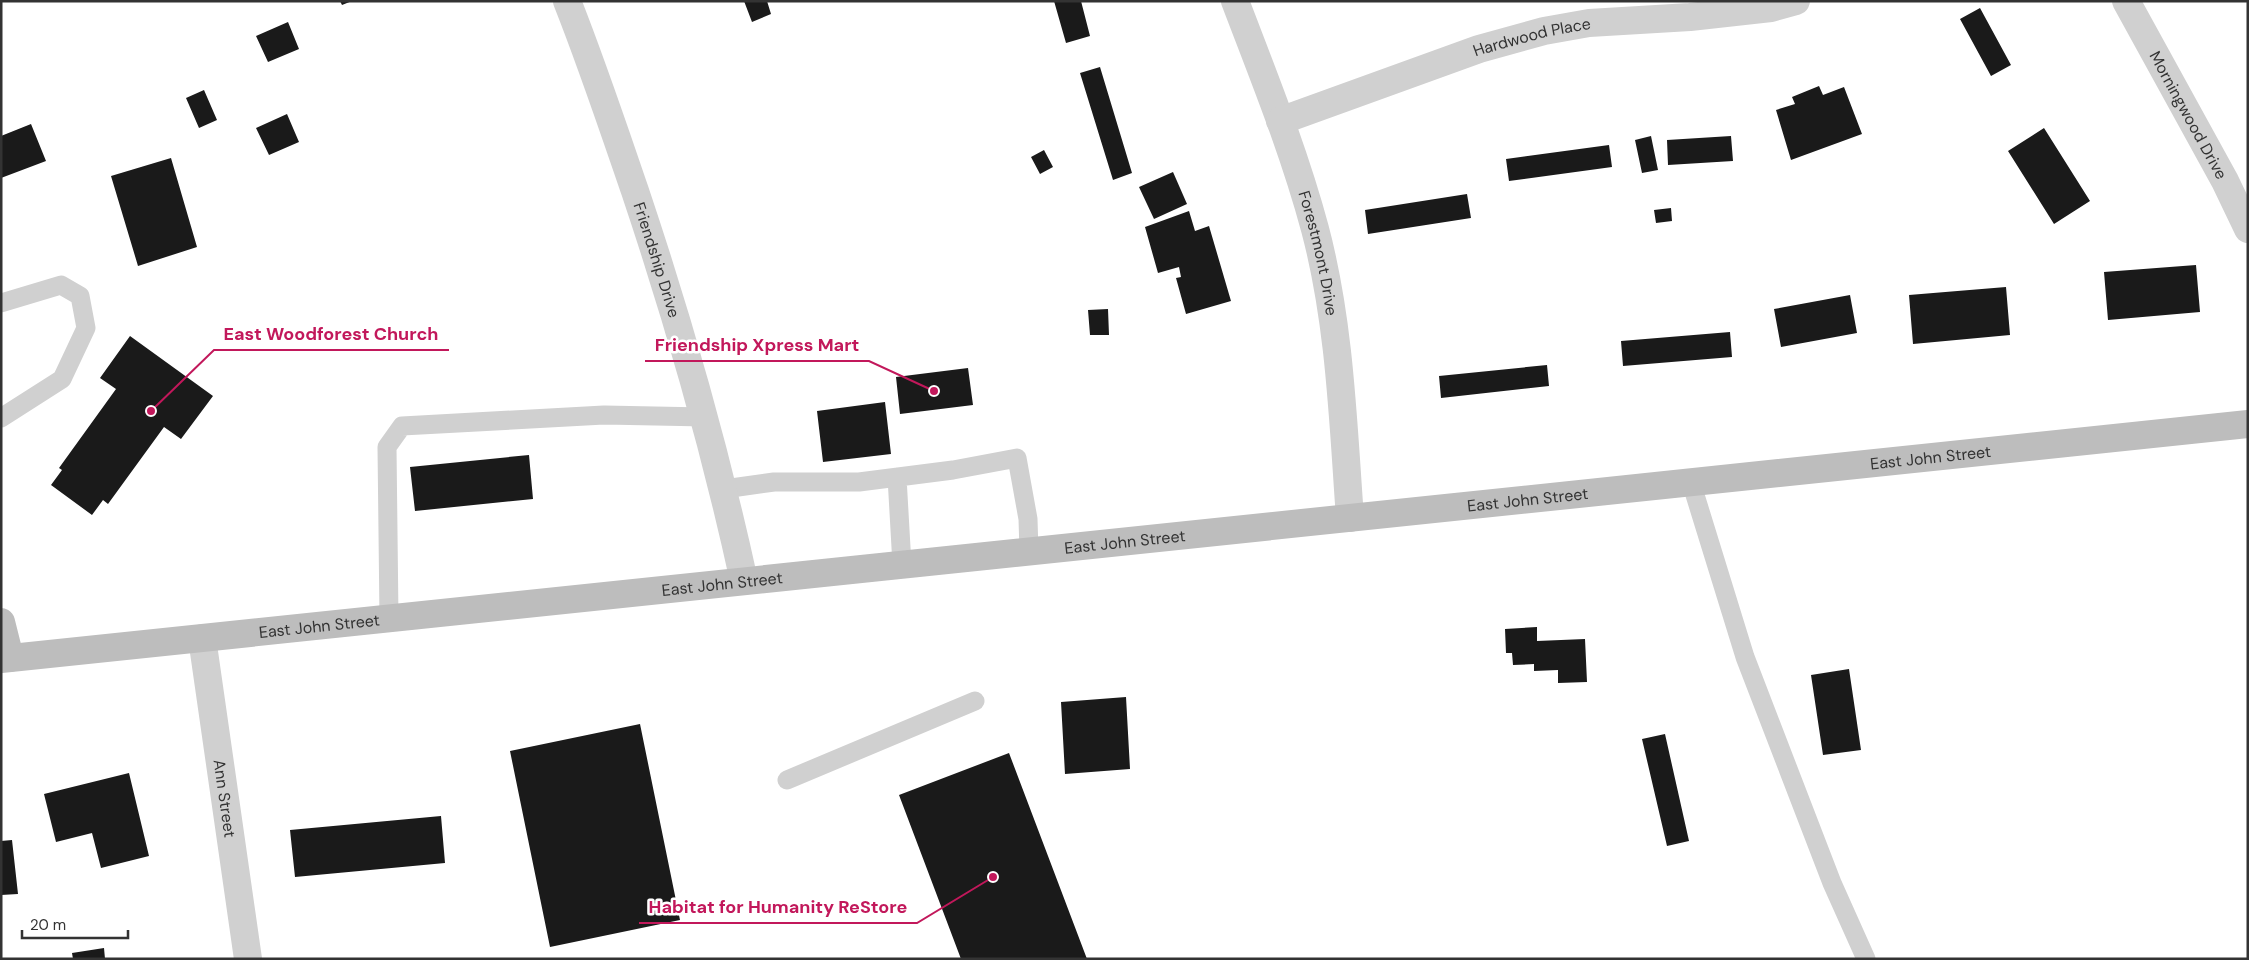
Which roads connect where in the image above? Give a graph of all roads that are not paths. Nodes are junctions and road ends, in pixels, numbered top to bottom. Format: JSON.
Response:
{"nodes":[{"id":1,"x":567,"y":1,"type":"edge"},
{"id":2,"x":1235,"y":1,"type":"edge"},
{"id":3,"x":1796,"y":1,"type":"edge"},
{"id":4,"x":2126,"y":1,"type":"edge"},
{"id":5,"x":1280,"y":121,"type":"junction"},
{"id":6,"x":2248,"y":229,"type":"edge"},
{"id":7,"x":1,"y":303,"type":"edge"},
{"id":8,"x":1,"y":418,"type":"edge"},
{"id":9,"x":706,"y":418,"type":"junction"},
{"id":10,"x":2248,"y":424,"type":"edge"},
{"id":11,"x":896,"y":477,"type":"junction"},
{"id":12,"x":1691,"y":482,"type":"junction"},
{"id":13,"x":724,"y":489,"type":"junction"},
{"id":14,"x":1350,"y":518,"type":"junction"},
{"id":15,"x":1029,"y":551,"type":"junction"},
{"id":16,"x":902,"y":565,"type":"junction"},
{"id":17,"x":744,"y":581,"type":"junction"},
{"id":18,"x":389,"y":618,"type":"junction"},
{"id":19,"x":1,"y":622,"type":"edge"},
{"id":20,"x":202,"y":638,"type":"junction"},
{"id":21,"x":6,"y":658,"type":"edge"},
{"id":22,"x":975,"y":701,"type":"dead end"},
{"id":23,"x":787,"y":780,"type":"dead end"},
{"id":24,"x":248,"y":959,"type":"edge"},
{"id":25,"x":1866,"y":959,"type":"edge"}],
"edges":[{"from":1,"to":9,"type":"street","name":"Friendship Drive"},
{"from":2,"to":5,"type":"street","name":"Forestmont Drive"},
{"from":3,"to":5,"type":"street","name":"Hardwood Place"},
{"from":4,"to":6,"type":"street","name":"Morningwood Drive"},
{"from":5,"to":14,"type":"street","name":"Forestmont Drive"},
{"from":7,"to":8,"type":"lane"},
{"from":9,"to":13,"type":"street","name":"Friendship Drive"},
{"from":9,"to":18,"type":"lane"},
{"from":10,"to":12,"type":"main road","name":"East John Street"},
{"from":11,"to":13,"type":"lane"},
{"from":11,"to":15,"type":"lane"},
{"from":11,"to":16,"type":"lane"},
{"from":12,"to":14,"type":"main road","name":"East John Street"},
{"from":12,"to":25,"type":"lane"},
{"from":13,"to":17,"type":"street","name":"Friendship Drive"},
{"from":14,"to":15,"type":"main road","name":"East John Street"},
{"from":15,"to":16,"type":"main road","name":"East John Street"},
{"from":16,"to":17,"type":"main road","name":"East John Street"},
{"from":17,"to":18,"type":"main road","name":"East John Street"},
{"from":18,"to":20,"type":"main road","name":"East John Street"},
{"from":19,"to":21,"type":"main road"},
{"from":20,"to":21,"type":"main road","name":"East John Street"},
{"from":20,"to":24,"type":"street","name":"Ann Street"},
{"from":22,"to":23,"type":"lane"}]}
